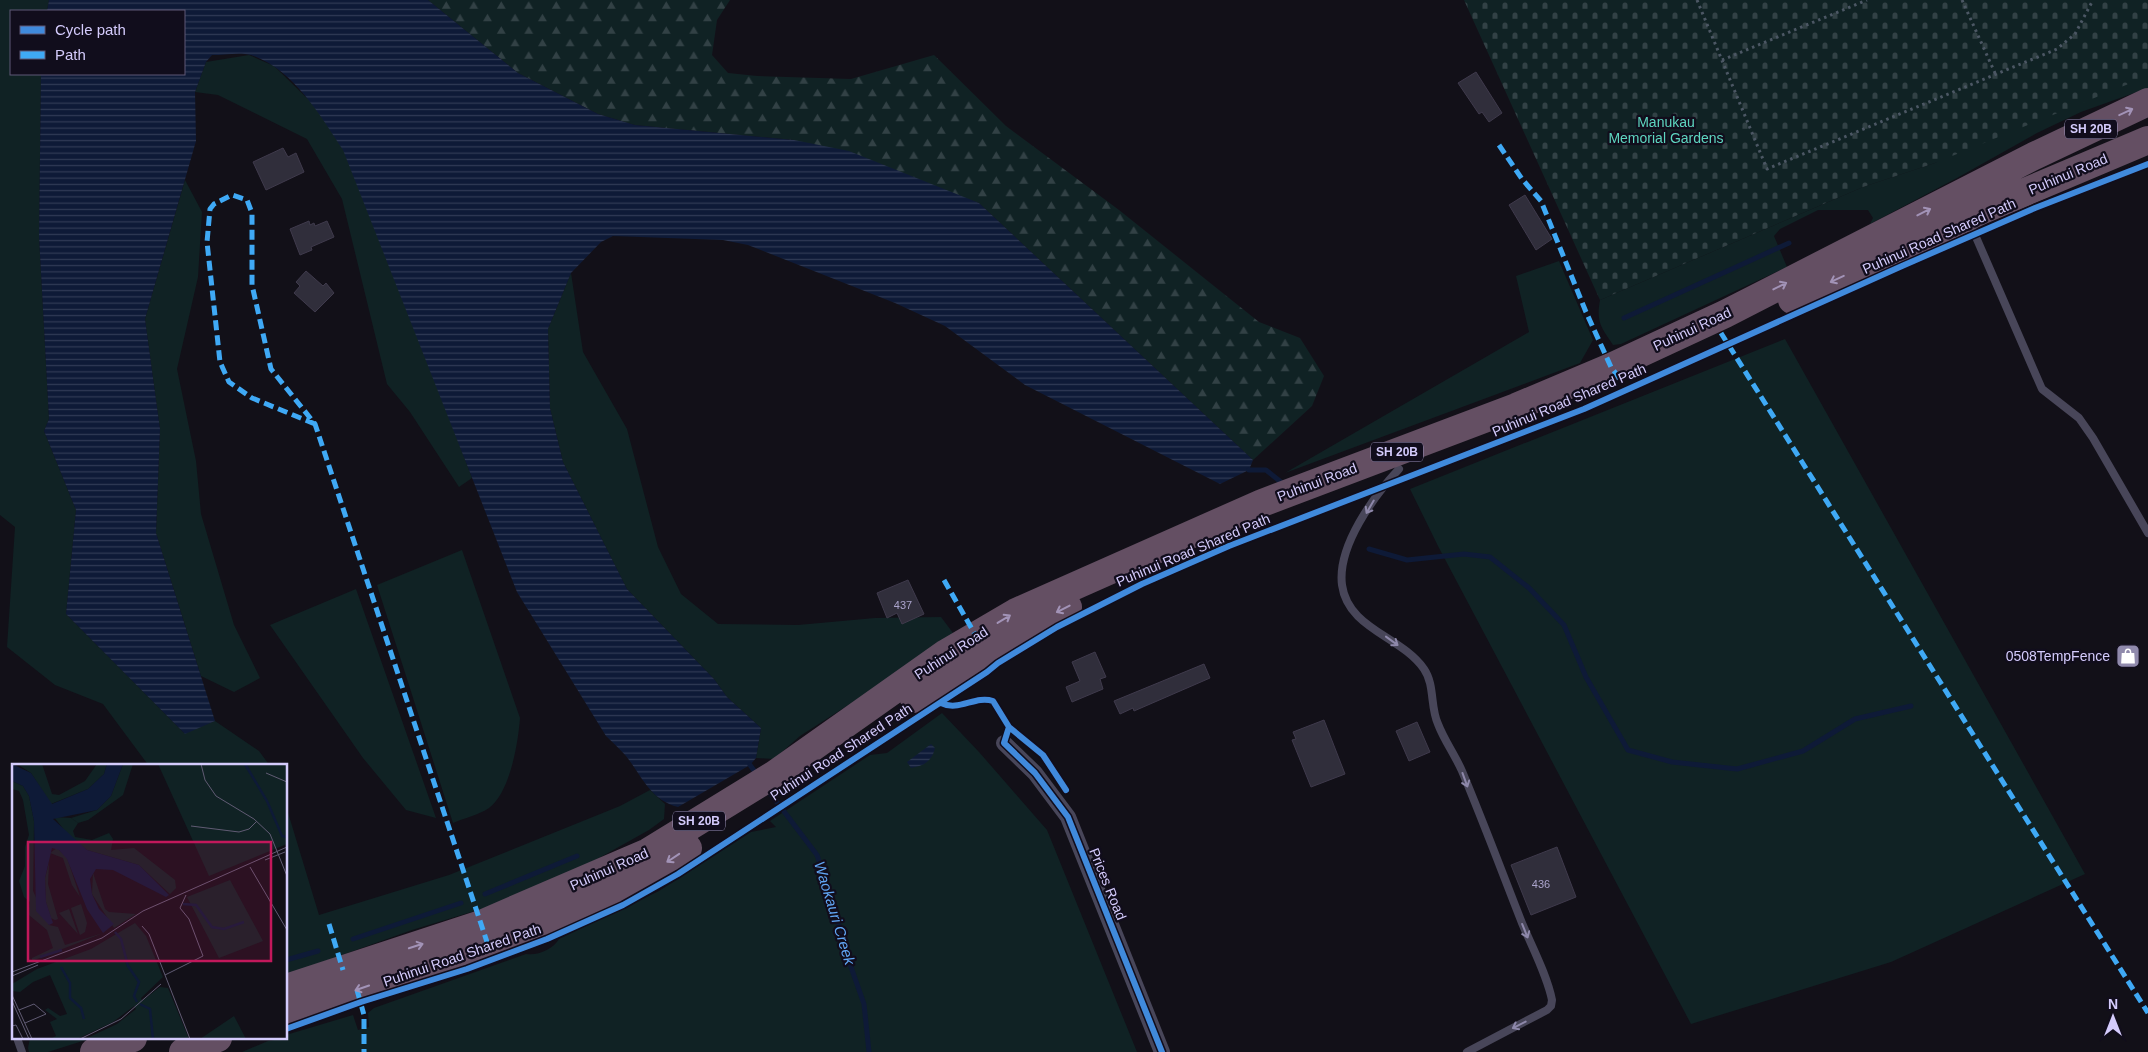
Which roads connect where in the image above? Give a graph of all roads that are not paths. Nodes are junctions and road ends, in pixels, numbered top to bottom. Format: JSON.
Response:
{"nodes":[{"id":1,"x":2148,"y":102,"type":"edge"},
{"id":2,"x":2148,"y":140,"type":"edge"},
{"id":3,"x":1967,"y":216,"type":"junction"},
{"id":4,"x":1399,"y":469,"type":"junction"},
{"id":5,"x":2148,"y":533,"type":"edge"},
{"id":6,"x":1004,"y":743,"type":"dead end"},
{"id":7,"x":779,"y":779,"type":"junction"},
{"id":8,"x":753,"y":796,"type":"junction"},
{"id":9,"x":288,"y":987,"type":"edge"},
{"id":10,"x":288,"y":1013,"type":"edge"},
{"id":11,"x":17,"y":1040,"type":"edge"},
{"id":12,"x":127,"y":1040,"type":"edge"},
{"id":13,"x":213,"y":1040,"type":"edge"},
{"id":14,"x":22,"y":1052,"type":"edge"},
{"id":15,"x":94,"y":1052,"type":"edge"},
{"id":16,"x":183,"y":1052,"type":"edge"},
{"id":17,"x":1162,"y":1052,"type":"edge"},
{"id":18,"x":1467,"y":1052,"type":"edge"}],
"edges":[{"from":7,"to":1,"type":"highway","name":"Puhinui Road","number":"SH 20B","one_way":true},
{"from":2,"to":3,"type":"highway","name":"Puhinui Road","number":"SH 20B"},
{"from":3,"to":4,"type":"highway","name":"Puhinui Road","number":"SH 20B","one_way":true},
{"from":3,"to":5,"type":"lane"},
{"from":4,"to":7,"type":"highway","name":"Puhinui Road","number":"SH 20B","one_way":true},
{"from":4,"to":18,"type":"lane","one_way":true},
{"from":6,"to":17,"type":"street","name":"Prices Road"},
{"from":7,"to":8,"type":"highway","name":"Puhinui Road","number":"SH 20B"},
{"from":9,"to":8,"type":"highway","name":"Puhinui Road","number":"SH 20B","one_way":true},
{"from":8,"to":10,"type":"highway","name":"Puhinui Road","number":"SH 20B","one_way":true},
{"from":11,"to":14,"type":"lane"},
{"from":12,"to":15,"type":"highway"},
{"from":13,"to":16,"type":"highway"}]}
